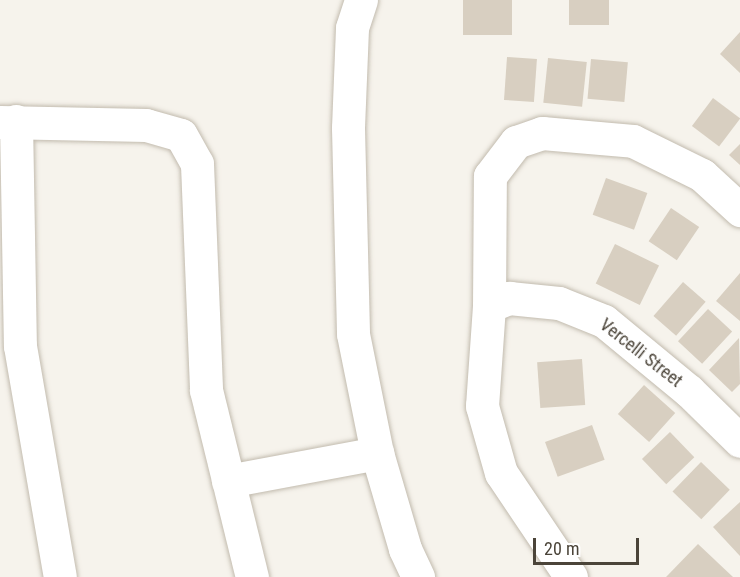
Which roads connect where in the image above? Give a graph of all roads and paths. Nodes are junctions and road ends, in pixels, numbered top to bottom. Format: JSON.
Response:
{"nodes":[{"id":1,"x":361,"y":0,"type":"edge"},
{"id":2,"x":8,"y":121,"type":"edge"},
{"id":3,"x":740,"y":210,"type":"edge"},
{"id":4,"x":489,"y":306,"type":"junction"},
{"id":5,"x":740,"y":441,"type":"edge"},
{"id":6,"x":377,"y":453,"type":"junction"},
{"id":7,"x":228,"y":481,"type":"junction"},
{"id":8,"x":60,"y":577,"type":"edge"},
{"id":9,"x":252,"y":577,"type":"edge"},
{"id":10,"x":418,"y":577,"type":"edge"},
{"id":11,"x":571,"y":577,"type":"edge"}],
"edges":[{"from":1,"to":6,"type":"street"},
{"from":2,"to":7,"type":"street"},
{"from":2,"to":8,"type":"street"},
{"from":3,"to":4,"type":"street"},
{"from":4,"to":5,"type":"street","name":"Vercelli Street"},
{"from":4,"to":11,"type":"street"},
{"from":6,"to":7,"type":"street"},
{"from":6,"to":10,"type":"street"},
{"from":7,"to":9,"type":"street"}]}
